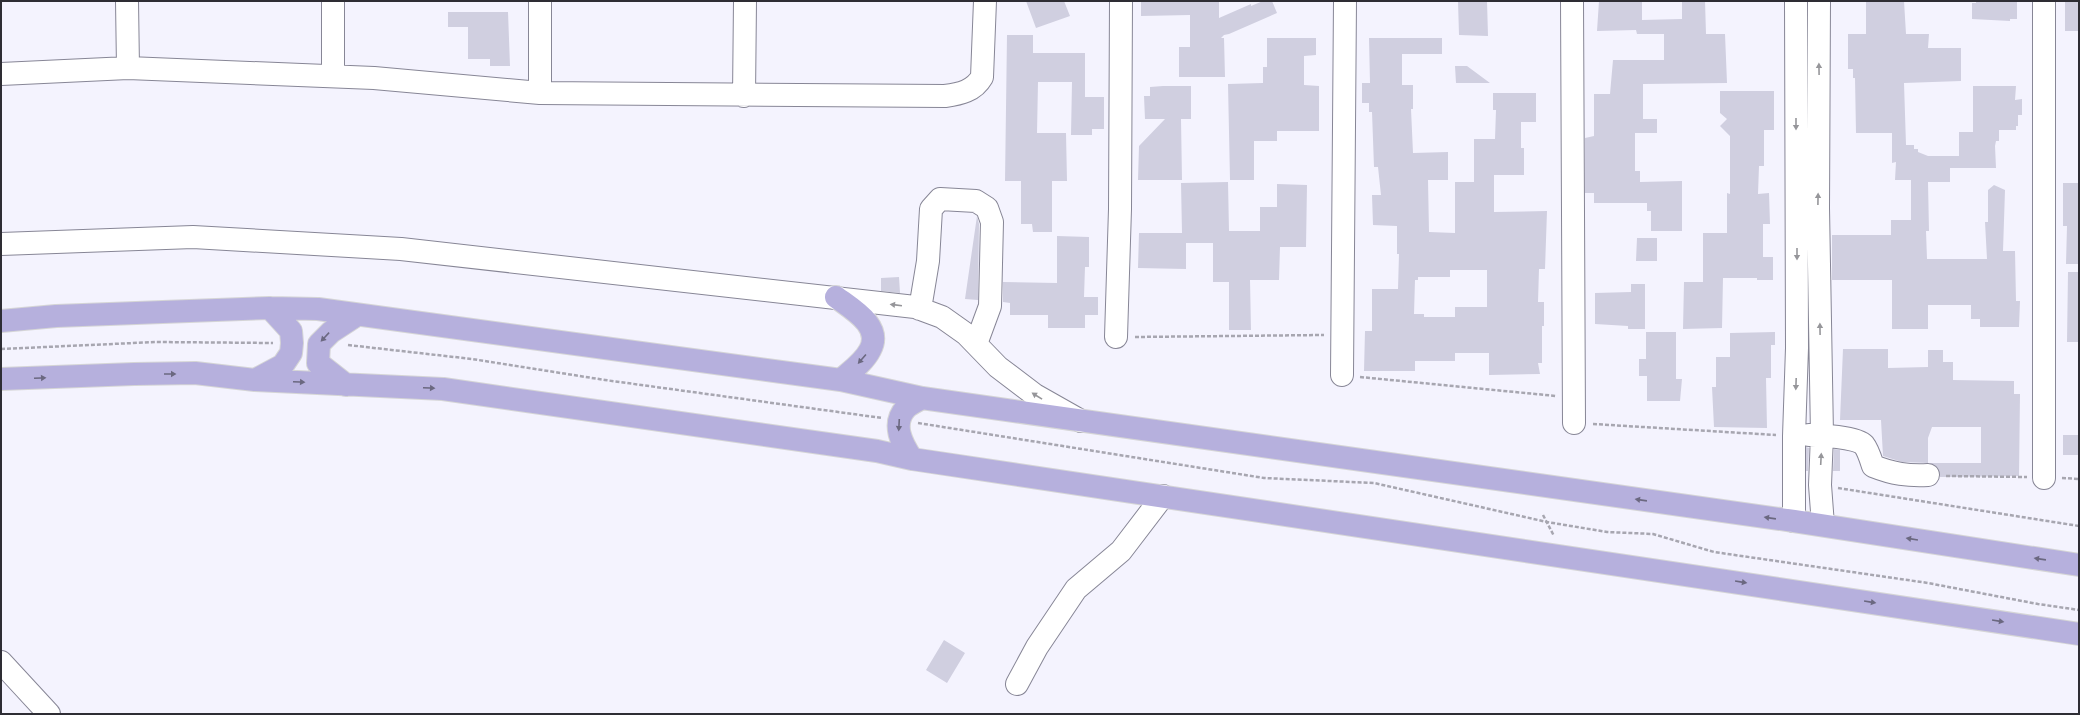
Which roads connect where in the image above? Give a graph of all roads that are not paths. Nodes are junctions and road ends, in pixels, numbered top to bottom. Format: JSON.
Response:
{"nodes":[{"id":1,"x":127,"y":1,"type":"edge"},
{"id":2,"x":333,"y":1,"type":"edge"},
{"id":3,"x":540,"y":1,"type":"edge"},
{"id":4,"x":745,"y":1,"type":"edge"},
{"id":5,"x":985,"y":1,"type":"edge"},
{"id":6,"x":1121,"y":1,"type":"edge"},
{"id":7,"x":1345,"y":1,"type":"edge"},
{"id":8,"x":1572,"y":1,"type":"edge"},
{"id":9,"x":1796,"y":1,"type":"edge"},
{"id":10,"x":1819,"y":1,"type":"edge"},
{"id":11,"x":2044,"y":1,"type":"edge"},
{"id":12,"x":128,"y":68,"type":"junction"},
{"id":13,"x":1,"y":74,"type":"edge"},
{"id":14,"x":333,"y":76,"type":"junction"},
{"id":15,"x":1820,"y":91,"type":"junction"},
{"id":16,"x":1796,"y":92,"type":"junction"},
{"id":17,"x":540,"y":93,"type":"junction"},
{"id":18,"x":744,"y":96,"type":"junction"},
{"id":19,"x":1,"y":244,"type":"edge"},
{"id":20,"x":836,"y":297,"type":"junction"},
{"id":21,"x":270,"y":308,"type":"junction"},
{"id":22,"x":920,"y":309,"type":"junction"},
{"id":23,"x":357,"y":315,"type":"junction"},
{"id":24,"x":1,"y":321,"type":"edge"},
{"id":25,"x":1116,"y":337,"type":"road end"},
{"id":26,"x":976,"y":344,"type":"junction"},
{"id":27,"x":1342,"y":375,"type":"road end"},
{"id":28,"x":1,"y":380,"type":"edge"},
{"id":29,"x":255,"y":380,"type":"junction"},
{"id":30,"x":841,"y":380,"type":"junction"},
{"id":31,"x":346,"y":384,"type":"junction"},
{"id":32,"x":922,"y":398,"type":"junction"},
{"id":33,"x":1083,"y":422,"type":"junction"},
{"id":34,"x":1574,"y":422,"type":"road end"},
{"id":35,"x":1822,"y":435,"type":"junction"},
{"id":36,"x":1794,"y":436,"type":"junction"},
{"id":37,"x":912,"y":459,"type":"junction"},
{"id":38,"x":1928,"y":475,"type":"road end"},
{"id":39,"x":2044,"y":478,"type":"road end"},
{"id":40,"x":1794,"y":482,"type":"junction"},
{"id":41,"x":1820,"y":486,"type":"junction"},
{"id":42,"x":1163,"y":496,"type":"junction"},
{"id":43,"x":1794,"y":521,"type":"junction"},
{"id":44,"x":1823,"y":525,"type":"junction"},
{"id":45,"x":2079,"y":565,"type":"edge"},
{"id":46,"x":2079,"y":634,"type":"edge"},
{"id":47,"x":1,"y":662,"type":"edge"},
{"id":48,"x":1017,"y":684,"type":"dead end"},
{"id":49,"x":49,"y":714,"type":"edge"}],
"edges":[{"from":1,"to":12,"type":"street"},
{"from":2,"to":14,"type":"street"},
{"from":3,"to":17,"type":"street"},
{"from":4,"to":18,"type":"street"},
{"from":5,"to":18,"type":"street"},
{"from":6,"to":25,"type":"street"},
{"from":7,"to":27,"type":"street"},
{"from":8,"to":34,"type":"street"},
{"from":9,"to":16,"type":"street"},
{"from":15,"to":10,"type":"street","one_way":true},
{"from":11,"to":39,"type":"street"},
{"from":12,"to":13,"type":"street"},
{"from":12,"to":14,"type":"street"},
{"from":14,"to":17,"type":"street"},
{"from":15,"to":16,"type":"street"},
{"from":35,"to":15,"type":"street","one_way":true},
{"from":16,"to":36,"type":"street","one_way":true},
{"from":17,"to":18,"type":"street"},
{"from":19,"to":20,"type":"street"},
{"from":22,"to":20,"type":"street","one_way":true},
{"from":20,"to":30,"type":"main road","one_way":true},
{"from":21,"to":23,"type":"main road"},
{"from":21,"to":24,"type":"main road"},
{"from":21,"to":29,"type":"main road"},
{"from":22,"to":26,"type":"street"},
{"from":22,"to":26,"type":"street"},
{"from":23,"to":30,"type":"main road"},
{"from":23,"to":31,"type":"main road","one_way":true},
{"from":33,"to":26,"type":"street","one_way":true},
{"from":28,"to":29,"type":"main road","one_way":true},
{"from":29,"to":31,"type":"main road","one_way":true},
{"from":30,"to":32,"type":"main road"},
{"from":31,"to":37,"type":"main road","one_way":true},
{"from":32,"to":33,"type":"main road"},
{"from":32,"to":37,"type":"main road","one_way":true},
{"from":43,"to":33,"type":"main road","one_way":true},
{"from":35,"to":36,"type":"street"},
{"from":35,"to":38,"type":"street"},
{"from":41,"to":35,"type":"street","one_way":true},
{"from":36,"to":40,"type":"street"},
{"from":37,"to":42,"type":"main road"},
{"from":40,"to":41,"type":"street"},
{"from":40,"to":43,"type":"street"},
{"from":41,"to":44,"type":"street"},
{"from":42,"to":46,"type":"main road","one_way":true},
{"from":42,"to":48,"type":"street"},
{"from":43,"to":44,"type":"main road"},
{"from":45,"to":44,"type":"main road","one_way":true},
{"from":47,"to":49,"type":"street"}]}
